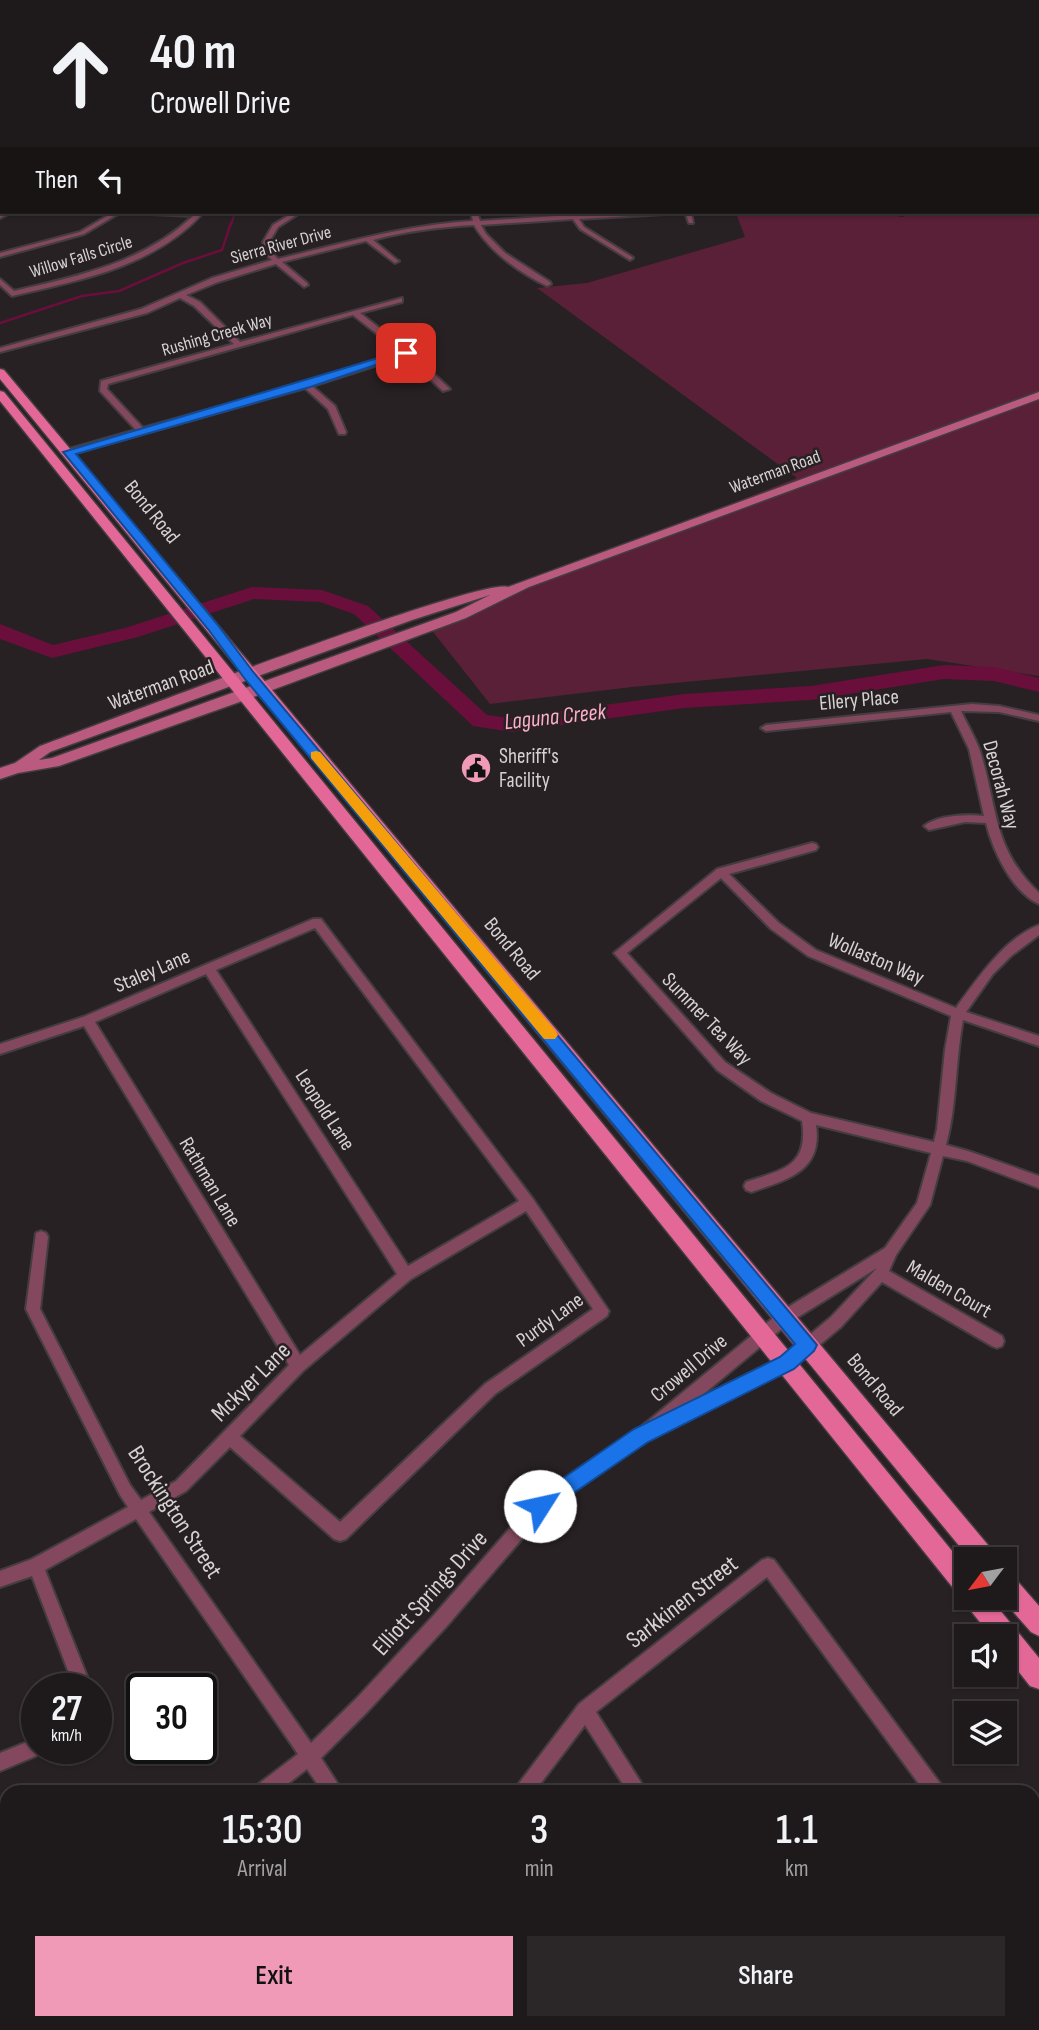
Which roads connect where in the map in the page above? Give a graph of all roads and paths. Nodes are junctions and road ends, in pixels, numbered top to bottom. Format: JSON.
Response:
{"nodes":[{"id":1,"x":115,"y":214,"type":"edge"},
{"id":2,"x":199,"y":214,"type":"edge"},
{"id":3,"x":294,"y":214,"type":"edge"},
{"id":4,"x":474,"y":214,"type":"edge"},
{"id":5,"x":572,"y":214,"type":"edge"},
{"id":6,"x":689,"y":214,"type":"edge"},
{"id":7,"x":476,"y":222,"type":"junction"},
{"id":8,"x":691,"y":222,"type":"dead end"},
{"id":9,"x":366,"y":238,"type":"junction"},
{"id":10,"x":0,"y":255,"type":"edge"},
{"id":11,"x":630,"y":258,"type":"dead end"},
{"id":12,"x":276,"y":261,"type":"junction"},
{"id":13,"x":395,"y":261,"type":"dead end"},
{"id":14,"x":0,"y":281,"type":"edge"},
{"id":15,"x":547,"y":284,"type":"dead end"},
{"id":16,"x":304,"y":285,"type":"dead end"},
{"id":17,"x":181,"y":296,"type":"junction"},
{"id":18,"x":399,"y":300,"type":"dead end"},
{"id":19,"x":355,"y":313,"type":"junction"},
{"id":20,"x":239,"y":345,"type":"junction"},
{"id":21,"x":0,"y":350,"type":"edge"},
{"id":22,"x":406,"y":353,"type":"junction"},
{"id":23,"x":0,"y":372,"type":"edge"},
{"id":24,"x":306,"y":385,"type":"junction"},
{"id":25,"x":446,"y":389,"type":"dead end"},
{"id":26,"x":0,"y":394,"type":"edge"},
{"id":27,"x":1039,"y":395,"type":"edge"},
{"id":28,"x":10,"y":406,"type":"junction"},
{"id":29,"x":141,"y":431,"type":"junction"},
{"id":30,"x":342,"y":432,"type":"dead end"},
{"id":31,"x":69,"y":452,"type":"junction"},
{"id":32,"x":524,"y":584,"type":"junction"},
{"id":33,"x":246,"y":686,"type":"junction"},
{"id":34,"x":955,"y":710,"type":"junction"},
{"id":35,"x":1039,"y":718,"type":"edge"},
{"id":36,"x":766,"y":728,"type":"dead end"},
{"id":37,"x":0,"y":774,"type":"edge"},
{"id":38,"x":990,"y":820,"type":"junction"},
{"id":39,"x":929,"y":826,"type":"dead end"},
{"id":40,"x":811,"y":847,"type":"dead end"},
{"id":41,"x":721,"y":872,"type":"junction"},
{"id":42,"x":1039,"y":900,"type":"edge"},
{"id":43,"x":317,"y":922,"type":"joint"},
{"id":44,"x":1039,"y":929,"type":"edge"},
{"id":45,"x":208,"y":968,"type":"junction"},
{"id":46,"x":958,"y":1014,"type":"junction"},
{"id":47,"x":87,"y":1020,"type":"junction"},
{"id":48,"x":1039,"y":1041,"type":"edge"},
{"id":49,"x":0,"y":1049,"type":"edge"},
{"id":50,"x":808,"y":1118,"type":"junction"},
{"id":51,"x":939,"y":1151,"type":"junction"},
{"id":52,"x":1039,"y":1182,"type":"edge"},
{"id":53,"x":751,"y":1186,"type":"dead end"},
{"id":54,"x":528,"y":1203,"type":"junction"},
{"id":55,"x":41,"y":1237,"type":"dead end"},
{"id":56,"x":890,"y":1252,"type":"junction"},
{"id":57,"x":406,"y":1275,"type":"junction"},
{"id":58,"x":881,"y":1275,"type":"junction"},
{"id":59,"x":785,"y":1317,"type":"junction"},
{"id":60,"x":764,"y":1334,"type":"junction"},
{"id":61,"x":996,"y":1341,"type":"dead end"},
{"id":62,"x":808,"y":1345,"type":"junction"},
{"id":63,"x":787,"y":1363,"type":"junction"},
{"id":64,"x":298,"y":1366,"type":"junction"},
{"id":65,"x":229,"y":1436,"type":"junction"},
{"id":66,"x":641,"y":1436,"type":"junction"},
{"id":67,"x":139,"y":1509,"type":"junction"},
{"id":68,"x":975,"y":1547,"type":"edge"},
{"id":69,"x":36,"y":1566,"type":"junction"},
{"id":70,"x":954,"y":1571,"type":"edge"},
{"id":71,"x":0,"y":1579,"type":"edge"},
{"id":72,"x":1017,"y":1598,"type":"edge"},
{"id":73,"x":985,"y":1610,"type":"edge"},
{"id":74,"x":1039,"y":1624,"type":"edge"},
{"id":75,"x":78,"y":1673,"type":"edge"},
{"id":76,"x":1039,"y":1677,"type":"edge"},
{"id":77,"x":586,"y":1710,"type":"junction"},
{"id":78,"x":21,"y":1753,"type":"edge"},
{"id":79,"x":310,"y":1756,"type":"junction"},
{"id":80,"x":0,"y":1762,"type":"edge"},
{"id":81,"x":271,"y":1785,"type":"edge"},
{"id":82,"x":329,"y":1785,"type":"edge"},
{"id":83,"x":528,"y":1785,"type":"edge"},
{"id":84,"x":634,"y":1785,"type":"edge"},
{"id":85,"x":931,"y":1785,"type":"edge"}],
"edges":[{"from":1,"to":10,"type":"street"},
{"from":2,"to":14,"type":"street","name":"Willow Falls Circle"},
{"from":3,"to":12,"type":"street"},
{"from":4,"to":7,"type":"street"},
{"from":5,"to":7,"type":"street","name":"Sierra River Drive"},
{"from":5,"to":11,"type":"street"},
{"from":6,"to":8,"type":"street"},
{"from":7,"to":9,"type":"street","name":"Sierra River Drive"},
{"from":7,"to":15,"type":"street"},
{"from":9,"to":12,"type":"street","name":"Sierra River Drive"},
{"from":9,"to":13,"type":"street"},
{"from":12,"to":16,"type":"street"},
{"from":12,"to":17,"type":"street","name":"Sierra River Drive"},
{"from":17,"to":20,"type":"street"},
{"from":17,"to":21,"type":"street","name":"Sierra River Drive"},
{"from":18,"to":19,"type":"street","name":"Rushing Creek Way"},
{"from":19,"to":20,"type":"street","name":"Rushing Creek Way"},
{"from":19,"to":22,"type":"street"},
{"from":20,"to":29,"type":"street","name":"Rushing Creek Way"},
{"from":22,"to":24,"type":"street"},
{"from":22,"to":25,"type":"street"},
{"from":23,"to":31,"type":"main road","name":"Bond Road"},
{"from":24,"to":29,"type":"street"},
{"from":24,"to":30,"type":"street"},
{"from":26,"to":28,"type":"main road","name":"Bond Road"},
{"from":27,"to":32,"type":"main road","name":"Waterman Road"},
{"from":28,"to":31,"type":"main road"},
{"from":28,"to":33,"type":"main road","name":"Bond Road"},
{"from":29,"to":31,"type":"street"},
{"from":31,"to":33,"type":"main road","name":"Bond Road"},
{"from":32,"to":33,"type":"main road","name":"Waterman Road"},
{"from":32,"to":33,"type":"main road","name":"Waterman Road"},
{"from":33,"to":37,"type":"main road","name":"Waterman Road"},
{"from":33,"to":59,"type":"main road","name":"Bond Road"},
{"from":33,"to":60,"type":"main road","name":"Bond Road"},
{"from":34,"to":35,"type":"street","name":"Ellery Place"},
{"from":34,"to":36,"type":"street","name":"Ellery Place"},
{"from":34,"to":38,"type":"street","name":"Decorah Way"},
{"from":38,"to":39,"type":"street"},
{"from":38,"to":42,"type":"street","name":"Decorah Way"},
{"from":40,"to":41,"type":"street"},
{"from":41,"to":46,"type":"street","name":"Wollaston Way"},
{"from":41,"to":50,"type":"street","name":"Summer Tea Way"},
{"from":43,"to":45,"type":"street","name":"Staley Lane"},
{"from":43,"to":54,"type":"street","name":"Purdy Lane"},
{"from":44,"to":46,"type":"street","name":"Crowell Drive"},
{"from":45,"to":47,"type":"street","name":"Staley Lane"},
{"from":45,"to":57,"type":"street","name":"Leopold Lane"},
{"from":46,"to":48,"type":"street","name":"Wollaston Way"},
{"from":46,"to":51,"type":"street","name":"Crowell Drive"},
{"from":47,"to":49,"type":"street","name":"Staley Lane"},
{"from":47,"to":64,"type":"street","name":"Rathman Lane"},
{"from":50,"to":51,"type":"street","name":"Summer Tea Way"},
{"from":50,"to":53,"type":"street"},
{"from":51,"to":52,"type":"street","name":"Summer Tea Way"},
{"from":51,"to":56,"type":"street","name":"Crowell Drive"},
{"from":54,"to":57,"type":"street","name":"Mckyer Lane"},
{"from":54,"to":65,"type":"street","name":"Purdy Lane"},
{"from":55,"to":67,"type":"street","name":"Brockington Street"},
{"from":56,"to":58,"type":"street","name":"Crowell Drive"},
{"from":56,"to":59,"type":"street","name":"Crowell Drive"},
{"from":57,"to":64,"type":"street","name":"Mckyer Lane"},
{"from":58,"to":61,"type":"street","name":"Malden Court"},
{"from":58,"to":62,"type":"street","name":"Crowell Drive"},
{"from":59,"to":60,"type":"street","name":"Crowell Drive"},
{"from":59,"to":62,"type":"main road","name":"Bond Road"},
{"from":60,"to":63,"type":"main road","name":"Bond Road"},
{"from":60,"to":66,"type":"street","name":"Crowell Drive"},
{"from":62,"to":63,"type":"street","name":"Crowell Drive"},
{"from":62,"to":68,"type":"main road","name":"Bond Road"},
{"from":63,"to":66,"type":"street","name":"Crowell Drive"},
{"from":63,"to":70,"type":"main road","name":"Bond Road"},
{"from":64,"to":65,"type":"street","name":"Mckyer Lane"},
{"from":65,"to":67,"type":"street","name":"Mckyer Lane"},
{"from":66,"to":79,"type":"street","name":"Elliott Springs Drive"},
{"from":67,"to":69,"type":"street","name":"Mckyer Lane"},
{"from":67,"to":79,"type":"street","name":"Brockington Street"},
{"from":69,"to":71,"type":"street","name":"Mckyer Lane"},
{"from":69,"to":75,"type":"street"},
{"from":72,"to":74,"type":"main road"},
{"from":73,"to":76,"type":"main road"},
{"from":77,"to":83,"type":"street","name":"Sarkkinen Street"},
{"from":77,"to":84,"type":"street"},
{"from":77,"to":85,"type":"street","name":"Sarkkinen Street"},
{"from":78,"to":80,"type":"street"},
{"from":79,"to":81,"type":"street","name":"Elliott Springs Drive"},
{"from":79,"to":82,"type":"street","name":"Brockington Street"}]}
